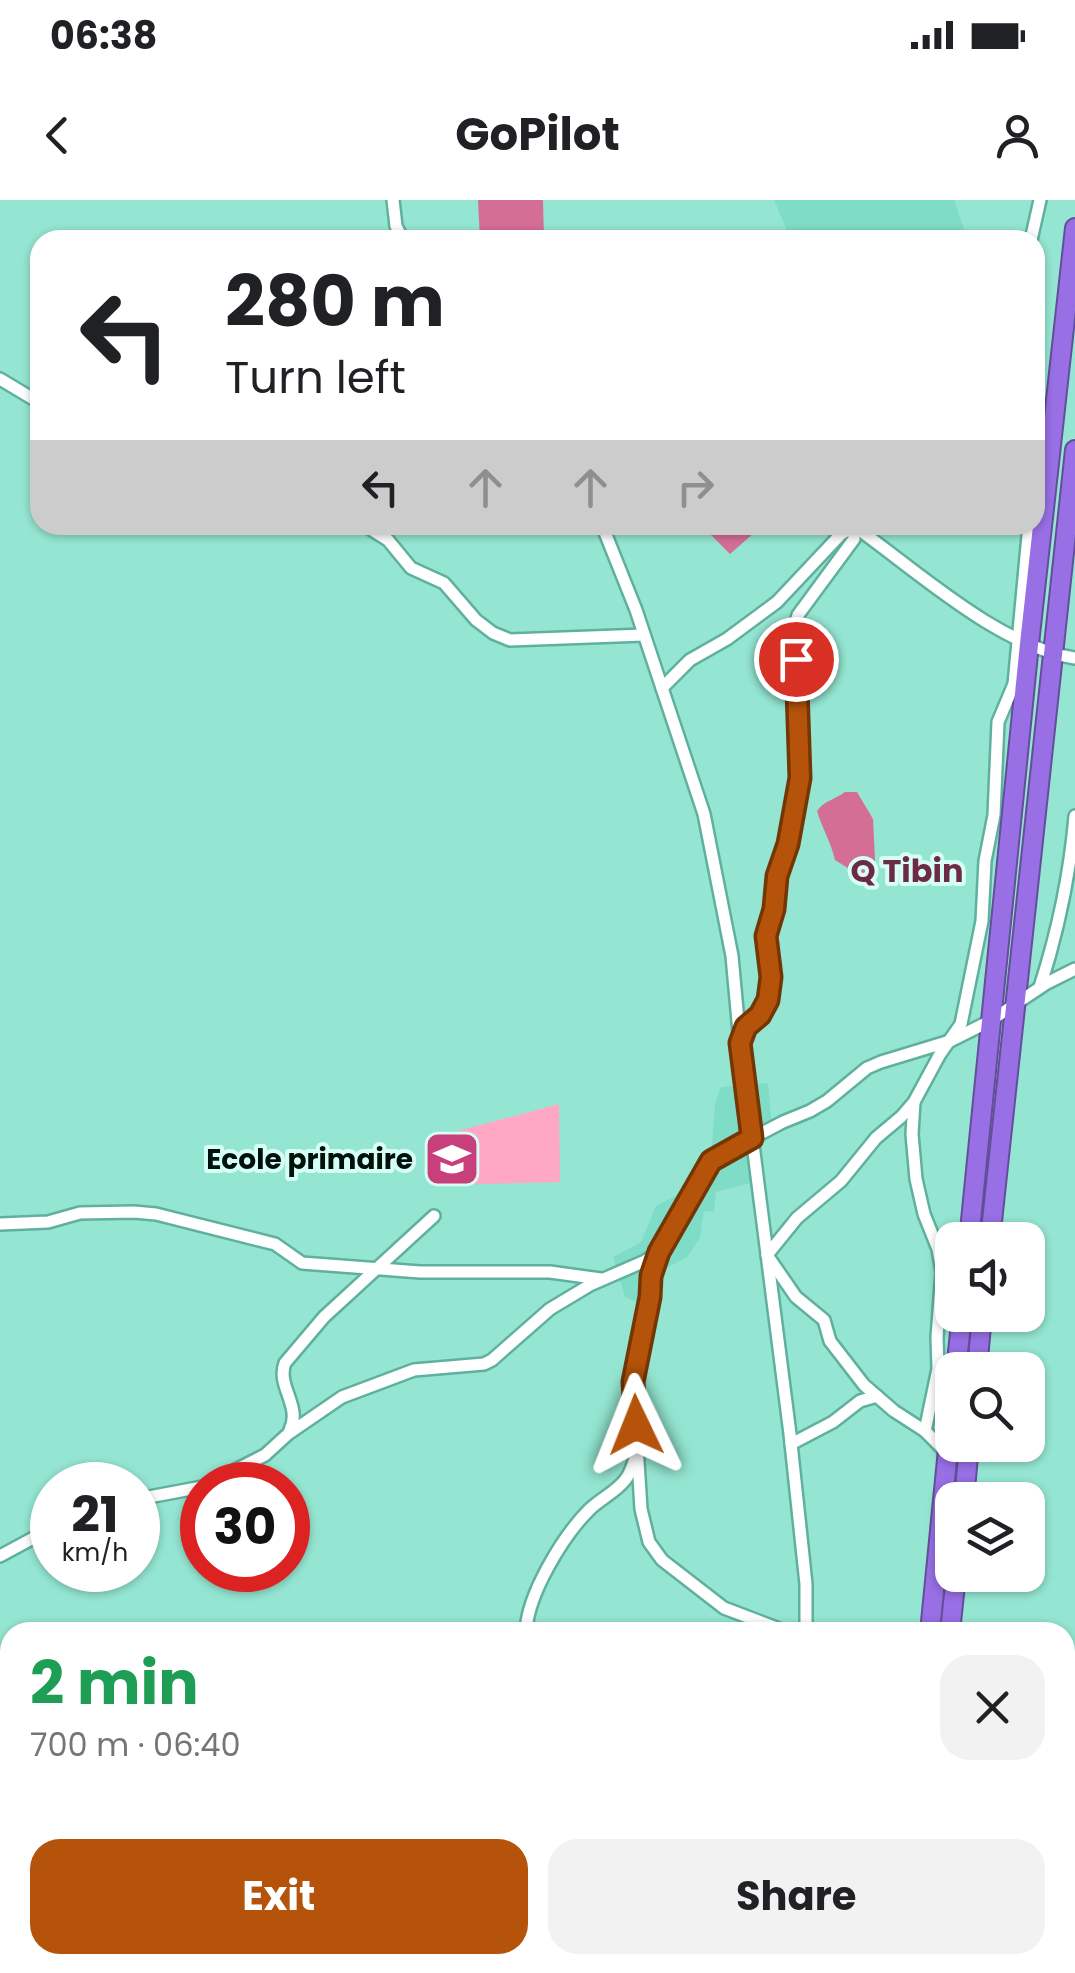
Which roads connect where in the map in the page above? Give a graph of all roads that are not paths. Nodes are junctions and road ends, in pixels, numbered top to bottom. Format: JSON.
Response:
{"nodes":[{"id":1,"x":392,"y":200,"type":"edge"},
{"id":2,"x":1040,"y":200,"type":"edge"},
{"id":3,"x":1075,"y":228,"type":"edge"},
{"id":4,"x":398,"y":230,"type":"edge"},
{"id":5,"x":1033,"y":230,"type":"edge"},
{"id":6,"x":0,"y":379,"type":"edge"},
{"id":7,"x":30,"y":398,"type":"edge"},
{"id":8,"x":1075,"y":450,"type":"edge"},
{"id":9,"x":1045,"y":471,"type":"edge"},
{"id":10,"x":380,"y":535,"type":"edge"},
{"id":11,"x":606,"y":535,"type":"edge"},
{"id":12,"x":840,"y":535,"type":"edge"},
{"id":13,"x":854,"y":535,"type":"edge"},
{"id":14,"x":867,"y":535,"type":"edge"},
{"id":15,"x":1029,"y":535,"type":"edge"},
{"id":16,"x":1037,"y":535,"type":"edge"},
{"id":17,"x":644,"y":634,"type":"junction"},
{"id":18,"x":1024,"y":641,"type":"junction"},
{"id":19,"x":1054,"y":653,"type":"junction"},
{"id":20,"x":1075,"y":658,"type":"edge"},
{"id":21,"x":662,"y":688,"type":"junction"},
{"id":22,"x":1075,"y":816,"type":"edge"},
{"id":23,"x":1075,"y":969,"type":"edge"},
{"id":24,"x":1040,"y":988,"type":"junction"},
{"id":25,"x":1016,"y":1004,"type":"junction"},
{"id":26,"x":990,"y":1021,"type":"junction"},
{"id":27,"x":950,"y":1042,"type":"junction"},
{"id":28,"x":740,"y":1043,"type":"junction"},
{"id":29,"x":914,"y":1102,"type":"junction"},
{"id":30,"x":752,"y":1138,"type":"junction"},
{"id":31,"x":434,"y":1216,"type":"dead end"},
{"id":32,"x":971,"y":1222,"type":"edge"},
{"id":33,"x":992,"y":1222,"type":"edge"},
{"id":34,"x":0,"y":1224,"type":"edge"},
{"id":35,"x":659,"y":1252,"type":"junction"},
{"id":36,"x":767,"y":1255,"type":"junction"},
{"id":37,"x":375,"y":1270,"type":"junction"},
{"id":38,"x":605,"y":1279,"type":"junction"},
{"id":39,"x":877,"y":1396,"type":"junction"},
{"id":40,"x":925,"y":1431,"type":"junction"},
{"id":41,"x":288,"y":1434,"type":"junction"},
{"id":42,"x":935,"y":1441,"type":"edge"},
{"id":43,"x":791,"y":1444,"type":"junction"},
{"id":44,"x":636,"y":1457,"type":"junction"},
{"id":45,"x":251,"y":1462,"type":"edge"},
{"id":46,"x":947,"y":1462,"type":"edge"},
{"id":47,"x":30,"y":1540,"type":"edge"},
{"id":48,"x":0,"y":1556,"type":"edge"},
{"id":49,"x":954,"y":1592,"type":"edge"},
{"id":50,"x":526,"y":1622,"type":"edge"},
{"id":51,"x":761,"y":1622,"type":"edge"},
{"id":52,"x":806,"y":1622,"type":"edge"},
{"id":53,"x":931,"y":1622,"type":"edge"},
{"id":54,"x":951,"y":1622,"type":"edge"}],
"edges":[{"from":1,"to":4,"type":"street"},
{"from":2,"to":5,"type":"street"},
{"from":3,"to":9,"type":"highway"},
{"from":6,"to":7,"type":"street"},
{"from":8,"to":19,"type":"highway"},
{"from":10,"to":17,"type":"street"},
{"from":11,"to":17,"type":"street"},
{"from":12,"to":21,"type":"street"},
{"from":13,"to":28,"type":"street"},
{"from":14,"to":18,"type":"street"},
{"from":15,"to":18,"type":"street"},
{"from":16,"to":18,"type":"highway"},
{"from":17,"to":21,"type":"street"},
{"from":18,"to":19,"type":"street"},
{"from":18,"to":26,"type":"highway"},
{"from":18,"to":27,"type":"street"},
{"from":19,"to":20,"type":"street"},
{"from":19,"to":25,"type":"highway"},
{"from":21,"to":28,"type":"street"},
{"from":22,"to":24,"type":"street"},
{"from":23,"to":24,"type":"street"},
{"from":24,"to":25,"type":"street"},
{"from":25,"to":26,"type":"street"},
{"from":25,"to":33,"type":"highway"},
{"from":26,"to":27,"type":"street"},
{"from":26,"to":32,"type":"highway"},
{"from":27,"to":29,"type":"street"},
{"from":27,"to":30,"type":"street"},
{"from":28,"to":30,"type":"street"},
{"from":29,"to":36,"type":"street"},
{"from":29,"to":40,"type":"street"},
{"from":30,"to":35,"type":"street"},
{"from":30,"to":36,"type":"street"},
{"from":31,"to":37,"type":"street"},
{"from":34,"to":37,"type":"street"},
{"from":35,"to":38,"type":"street"},
{"from":35,"to":44,"type":"street"},
{"from":36,"to":39,"type":"street"},
{"from":36,"to":43,"type":"street"},
{"from":37,"to":38,"type":"street"},
{"from":37,"to":41,"type":"street"},
{"from":38,"to":41,"type":"street"},
{"from":39,"to":40,"type":"street"},
{"from":39,"to":43,"type":"street"},
{"from":40,"to":42,"type":"street"},
{"from":41,"to":45,"type":"street"},
{"from":43,"to":52,"type":"street"},
{"from":44,"to":50,"type":"street"},
{"from":44,"to":51,"type":"street"},
{"from":46,"to":53,"type":"highway"},
{"from":47,"to":48,"type":"street"},
{"from":49,"to":54,"type":"highway"}]}
